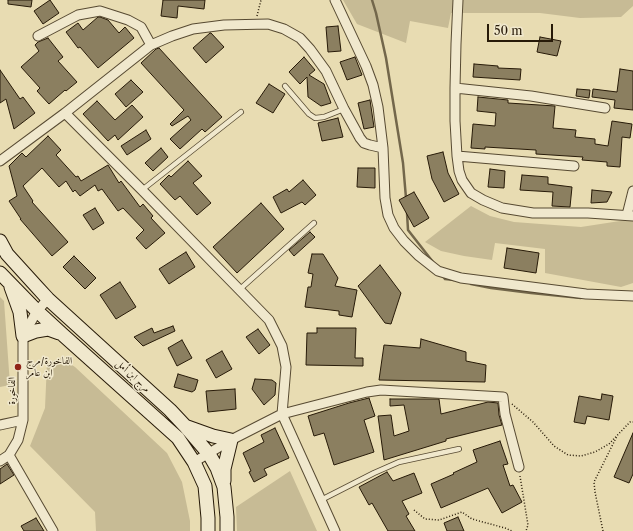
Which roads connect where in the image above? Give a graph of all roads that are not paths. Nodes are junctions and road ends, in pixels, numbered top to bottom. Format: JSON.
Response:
{"nodes":[{"id":1,"x":335,"y":0,"type":"edge"},
{"id":2,"x":458,"y":0,"type":"edge"},
{"id":3,"x":38,"y":36,"type":"dead end"},
{"id":4,"x":152,"y":45,"type":"junction"},
{"id":5,"x":285,"y":86,"type":"dead end"},
{"id":6,"x":455,"y":88,"type":"junction"},
{"id":7,"x":605,"y":108,"type":"dead end"},
{"id":8,"x":344,"y":109,"type":"junction"},
{"id":9,"x":241,"y":112,"type":"dead end"},
{"id":10,"x":65,"y":113,"type":"junction"},
{"id":11,"x":383,"y":148,"type":"junction"},
{"id":12,"x":457,"y":156,"type":"junction"},
{"id":13,"x":0,"y":161,"type":"edge"},
{"id":14,"x":574,"y":166,"type":"dead end"},
{"id":15,"x":142,"y":190,"type":"junction"},
{"id":16,"x":633,"y":191,"type":"edge"},
{"id":17,"x":630,"y":215,"type":"edge"},
{"id":18,"x":314,"y":223,"type":"dead end"},
{"id":19,"x":0,"y":241,"type":"edge"},
{"id":20,"x":0,"y":273,"type":"edge"},
{"id":21,"x":10,"y":284,"type":"junction"},
{"id":22,"x":239,"y":290,"type":"junction"},
{"id":23,"x":633,"y":296,"type":"edge"},
{"id":24,"x":48,"y":298,"type":"junction"},
{"id":25,"x":37,"y":311,"type":"junction"},
{"id":26,"x":62,"y":334,"type":"junction"},
{"id":27,"x":23,"y":336,"type":"junction"},
{"id":28,"x":282,"y":414,"type":"junction"},
{"id":29,"x":23,"y":420,"type":"junction"},
{"id":30,"x":0,"y":425,"type":"edge"},
{"id":31,"x":186,"y":426,"type":"junction"},
{"id":32,"x":231,"y":440,"type":"junction"},
{"id":33,"x":459,"y":449,"type":"dead end"},
{"id":34,"x":209,"y":454,"type":"junction"},
{"id":35,"x":9,"y":455,"type":"junction"},
{"id":36,"x":0,"y":461,"type":"edge"},
{"id":37,"x":194,"y":462,"type":"junction"},
{"id":38,"x":519,"y":467,"type":"road end"},
{"id":39,"x":224,"y":487,"type":"junction"},
{"id":40,"x":321,"y":500,"type":"junction"},
{"id":41,"x":53,"y":531,"type":"edge"},
{"id":42,"x":208,"y":531,"type":"edge"},
{"id":43,"x":227,"y":531,"type":"edge"},
{"id":44,"x":335,"y":531,"type":"edge"}],
"edges":[{"from":1,"to":11,"type":"street"},
{"from":2,"to":6,"type":"street"},
{"from":3,"to":4,"type":"street"},
{"from":4,"to":8,"type":"street"},
{"from":4,"to":10,"type":"street"},
{"from":5,"to":8,"type":"lane"},
{"from":6,"to":7,"type":"street"},
{"from":6,"to":12,"type":"street"},
{"from":8,"to":11,"type":"street"},
{"from":9,"to":15,"type":"lane"},
{"from":10,"to":13,"type":"street"},
{"from":10,"to":15,"type":"street"},
{"from":11,"to":23,"type":"street"},
{"from":12,"to":14,"type":"street"},
{"from":12,"to":17,"type":"street"},
{"from":15,"to":22,"type":"street"},
{"from":16,"to":17,"type":"street"},
{"from":18,"to":22,"type":"lane"},
{"from":19,"to":24,"type":"street","name":"مرج ابن أمل"},
{"from":20,"to":21,"type":"street","name":"مرج ابن أمل"},
{"from":21,"to":25,"type":"street","name":"مرج ابن أمل"},
{"from":21,"to":27,"type":"street"},
{"from":22,"to":28,"type":"street"},
{"from":24,"to":25,"type":"street","name":"الفاخورة"},
{"from":24,"to":31,"type":"street","name":"مرج ابن أمل"},
{"from":25,"to":26,"type":"street","name":"مرج ابن أمل"},
{"from":25,"to":27,"type":"street","name":"الفاخورة"},
{"from":26,"to":27,"type":"street"},
{"from":26,"to":37,"type":"street","name":"مرج ابن أمل"},
{"from":27,"to":29,"type":"street","name":"الفاخورة"},
{"from":28,"to":32,"type":"street"},
{"from":28,"to":38,"type":"street"},
{"from":28,"to":40,"type":"street"},
{"from":29,"to":30,"type":"street"},
{"from":29,"to":35,"type":"street","name":"الفاخورة"},
{"from":31,"to":32,"type":"street"},
{"from":31,"to":34,"type":"street","name":"مرج ابن أمل"},
{"from":32,"to":34,"type":"street"},
{"from":32,"to":39,"type":"street"},
{"from":33,"to":40,"type":"lane"},
{"from":34,"to":37,"type":"street"},
{"from":34,"to":39,"type":"street","name":"مرج ابن أمل"},
{"from":35,"to":36,"type":"street","name":"الفاخورة"},
{"from":35,"to":41,"type":"street"},
{"from":37,"to":42,"type":"street","name":"مرج ابن أمل"},
{"from":39,"to":43,"type":"street","name":"مرج ابن أمل"},
{"from":40,"to":44,"type":"street"}]}
